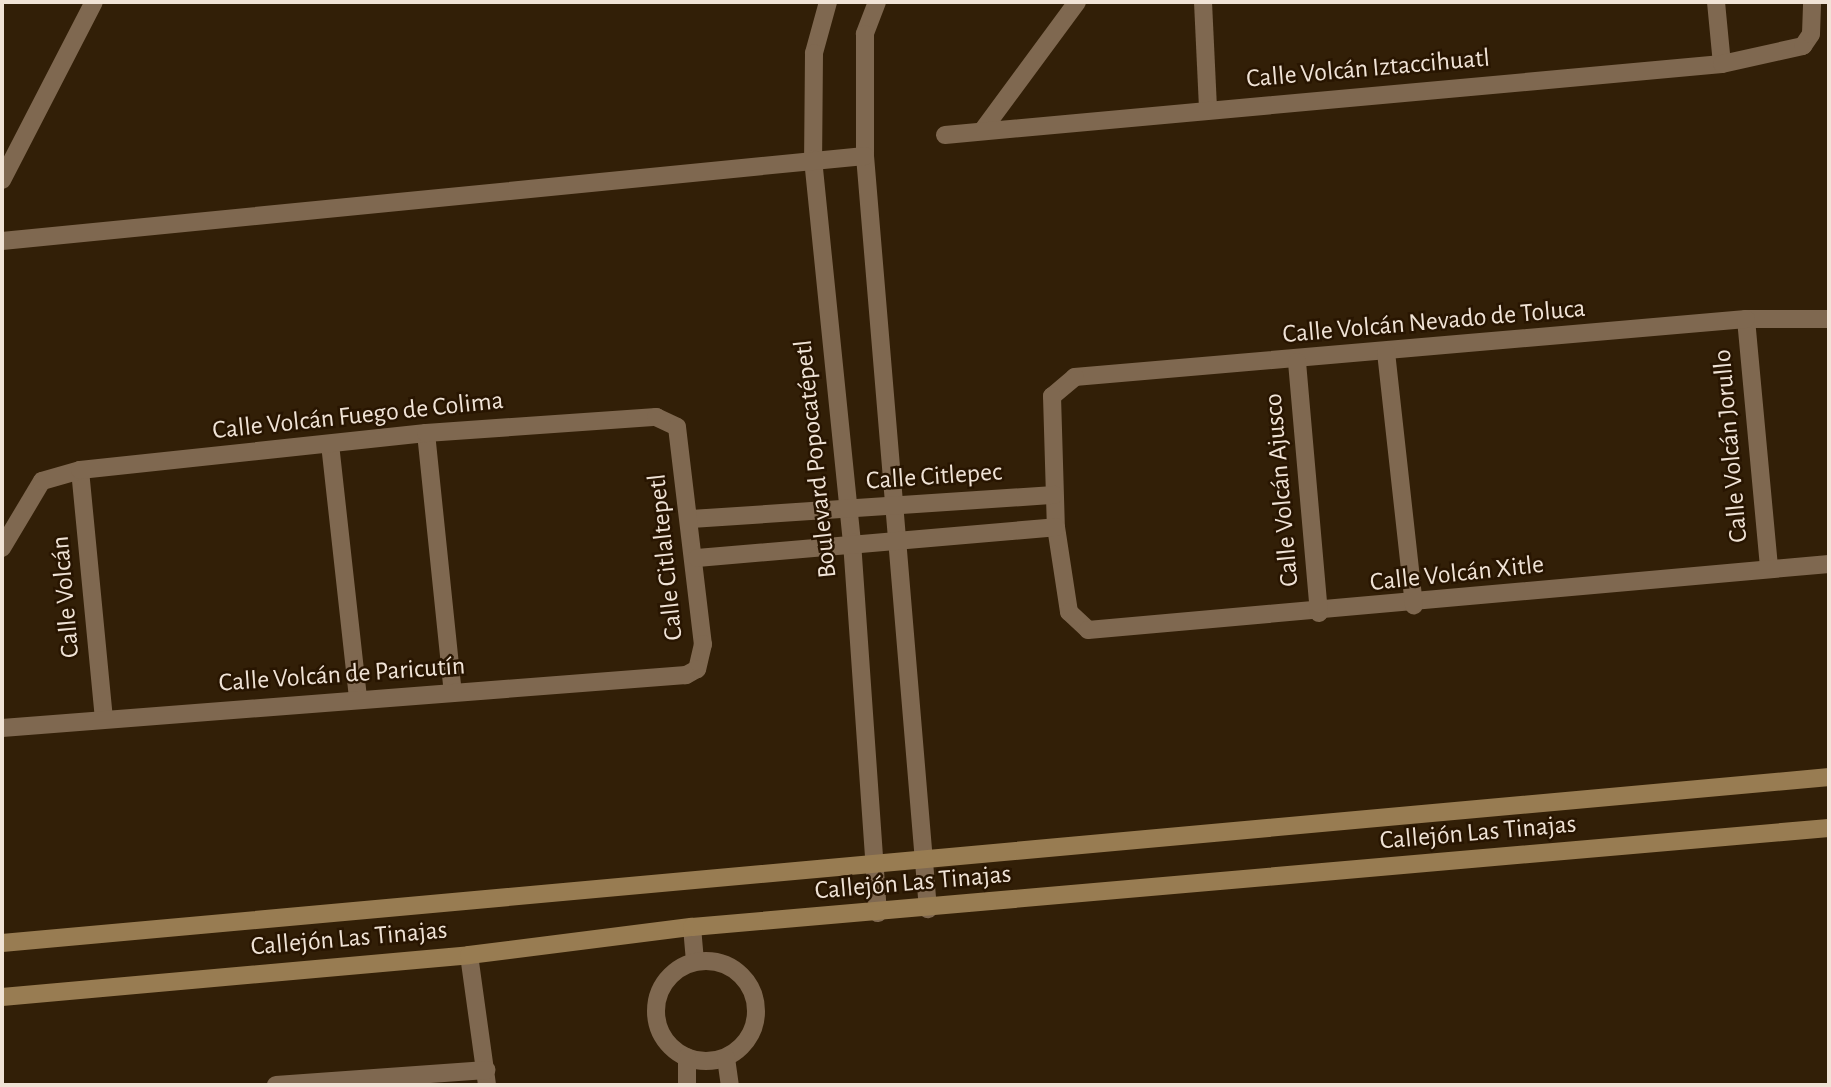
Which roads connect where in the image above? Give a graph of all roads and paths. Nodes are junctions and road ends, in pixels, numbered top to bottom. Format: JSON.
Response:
{"nodes":[{"id":1,"x":94,"y":2,"type":"edge"},
{"id":2,"x":828,"y":2,"type":"edge"},
{"id":3,"x":877,"y":2,"type":"edge"},
{"id":4,"x":1077,"y":2,"type":"edge"},
{"id":5,"x":1203,"y":2,"type":"edge"},
{"id":6,"x":1716,"y":2,"type":"edge"},
{"id":7,"x":1812,"y":2,"type":"edge"},
{"id":8,"x":1722,"y":64,"type":"junction"},
{"id":9,"x":1208,"y":110,"type":"junction"},
{"id":10,"x":982,"y":131,"type":"junction"},
{"id":11,"x":945,"y":135,"type":"dead end"},
{"id":12,"x":865,"y":156,"type":"junction"},
{"id":13,"x":813,"y":159,"type":"junction"},
{"id":14,"x":2,"y":180,"type":"edge"},
{"id":15,"x":2,"y":241,"type":"edge"},
{"id":16,"x":1829,"y":319,"type":"edge"},
{"id":17,"x":1746,"y":320,"type":"junction"},
{"id":18,"x":1386,"y":352,"type":"junction"},
{"id":19,"x":1297,"y":362,"type":"junction"},
{"id":20,"x":677,"y":427,"type":"joint"},
{"id":21,"x":426,"y":433,"type":"junction"},
{"id":22,"x":330,"y":444,"type":"junction"},
{"id":23,"x":80,"y":470,"type":"junction"},
{"id":24,"x":1054,"y":495,"type":"junction"},
{"id":25,"x":893,"y":505,"type":"junction"},
{"id":26,"x":848,"y":509,"type":"junction"},
{"id":27,"x":691,"y":519,"type":"junction"},
{"id":28,"x":1056,"y":527,"type":"junction"},
{"id":29,"x":897,"y":537,"type":"junction"},
{"id":30,"x":852,"y":542,"type":"junction"},
{"id":31,"x":2,"y":548,"type":"edge"},
{"id":32,"x":697,"y":558,"type":"junction"},
{"id":33,"x":1829,"y":564,"type":"edge"},
{"id":34,"x":1769,"y":568,"type":"junction"},
{"id":35,"x":1414,"y":605,"type":"junction"},
{"id":36,"x":1319,"y":613,"type":"junction"},
{"id":37,"x":687,"y":675,"type":"joint"},
{"id":38,"x":453,"y":693,"type":"junction"},
{"id":39,"x":358,"y":699,"type":"junction"},
{"id":40,"x":104,"y":719,"type":"junction"},
{"id":41,"x":2,"y":728,"type":"edge"},
{"id":42,"x":1829,"y":778,"type":"edge"},
{"id":43,"x":1829,"y":828,"type":"edge"},
{"id":44,"x":925,"y":858,"type":"junction"},
{"id":45,"x":877,"y":862,"type":"junction"},
{"id":46,"x":928,"y":909,"type":"junction"},
{"id":47,"x":878,"y":913,"type":"junction"},
{"id":48,"x":692,"y":927,"type":"junction"},
{"id":49,"x":2,"y":943,"type":"edge"},
{"id":50,"x":469,"y":955,"type":"junction"},
{"id":51,"x":695,"y":962,"type":"junction"},
{"id":52,"x":2,"y":997,"type":"edge"},
{"id":53,"x":687,"y":1057,"type":"junction"},
{"id":54,"x":726,"y":1058,"type":"junction"},
{"id":55,"x":486,"y":1078,"type":"edge"},
{"id":56,"x":276,"y":1085,"type":"edge"},
{"id":57,"x":687,"y":1085,"type":"edge"},
{"id":58,"x":730,"y":1085,"type":"edge"}],
"edges":[{"from":1,"to":14,"type":"street"},
{"from":2,"to":13,"type":"street","name":"Boulevard Popocatépetl"},
{"from":3,"to":12,"type":"street"},
{"from":4,"to":10,"type":"street"},
{"from":5,"to":9,"type":"street"},
{"from":6,"to":8,"type":"street"},
{"from":7,"to":8,"type":"street","name":"Calle Volcán Iztaccihuatl"},
{"from":8,"to":9,"type":"street","name":"Calle Volcán Iztaccihuatl"},
{"from":9,"to":10,"type":"street","name":"Calle Volcán Iztaccihuatl"},
{"from":10,"to":11,"type":"street","name":"Calle Volcán Iztaccihuatl"},
{"from":12,"to":13,"type":"street"},
{"from":12,"to":25,"type":"street"},
{"from":13,"to":15,"type":"street"},
{"from":13,"to":26,"type":"street","name":"Boulevard Popocatépetl"},
{"from":16,"to":17,"type":"street","name":"Calle Volcán Nevado de Toluca"},
{"from":17,"to":18,"type":"street","name":"Calle Volcán Nevado de Toluca"},
{"from":17,"to":34,"type":"street","name":"Calle Volcán Jorullo"},
{"from":18,"to":19,"type":"street","name":"Calle Volcán Nevado de Toluca"},
{"from":18,"to":35,"type":"street"},
{"from":19,"to":24,"type":"street","name":"Calle Volcán Nevado de Toluca"},
{"from":19,"to":36,"type":"street","name":"Calle Volcán Ajusco"},
{"from":20,"to":21,"type":"street","name":"Calle Volcán Fuego de Colima"},
{"from":20,"to":27,"type":"street","name":"Calle Citlaltepetl"},
{"from":21,"to":22,"type":"street","name":"Calle Volcán Fuego de Colima"},
{"from":21,"to":38,"type":"street"},
{"from":22,"to":23,"type":"street","name":"Calle Volcán Fuego de Colima"},
{"from":22,"to":39,"type":"street"},
{"from":23,"to":31,"type":"street","name":"Calle Volcán Fuego de Colima"},
{"from":23,"to":40,"type":"street","name":"Calle Volcán"},
{"from":24,"to":25,"type":"street","name":"Calle Citlepec"},
{"from":24,"to":28,"type":"street"},
{"from":25,"to":26,"type":"street","name":"Calle Citlepec"},
{"from":25,"to":29,"type":"street"},
{"from":26,"to":27,"type":"street","name":"Calle Citlepec"},
{"from":26,"to":30,"type":"street","name":"Boulevard Popocatépetl"},
{"from":27,"to":32,"type":"street","name":"Calle Citlaltepetl"},
{"from":28,"to":29,"type":"street"},
{"from":28,"to":36,"type":"street","name":"Calle Volcán Xitle"},
{"from":29,"to":30,"type":"street"},
{"from":29,"to":44,"type":"street"},
{"from":30,"to":32,"type":"street"},
{"from":30,"to":45,"type":"street","name":"Boulevard Popocatépetl"},
{"from":32,"to":37,"type":"street","name":"Calle Citlaltepetl"},
{"from":33,"to":34,"type":"street","name":"Calle Volcán Xitle"},
{"from":34,"to":35,"type":"street","name":"Calle Volcán Xitle"},
{"from":35,"to":36,"type":"street","name":"Calle Volcán Xitle"},
{"from":37,"to":38,"type":"street","name":"Calle Volcán de Paricutín"},
{"from":38,"to":39,"type":"street","name":"Calle Volcán de Paricutín"},
{"from":39,"to":40,"type":"street","name":"Calle Volcán de Paricutín"},
{"from":40,"to":41,"type":"street","name":"Calle Volcán de Paricutín"},
{"from":42,"to":44,"type":"main road","name":"Callejón Las Tinajas"},
{"from":43,"to":46,"type":"main road","name":"Callejón Las Tinajas"},
{"from":44,"to":45,"type":"main road","name":"Callejón Las Tinajas"},
{"from":44,"to":46,"type":"street"},
{"from":45,"to":47,"type":"street","name":"Boulevard Popocatépetl"},
{"from":45,"to":49,"type":"main road","name":"Callejón Las Tinajas"},
{"from":46,"to":47,"type":"main road","name":"Callejón Las Tinajas"},
{"from":47,"to":48,"type":"main road","name":"Callejón Las Tinajas"},
{"from":48,"to":50,"type":"main road","name":"Callejón Las Tinajas"},
{"from":48,"to":51,"type":"street"},
{"from":50,"to":52,"type":"main road","name":"Callejón Las Tinajas"},
{"from":50,"to":55,"type":"street"},
{"from":51,"to":53,"type":"street"},
{"from":51,"to":54,"type":"street"},
{"from":53,"to":54,"type":"street"},
{"from":53,"to":57,"type":"street"},
{"from":54,"to":58,"type":"street"},
{"from":55,"to":56,"type":"street"}]}
